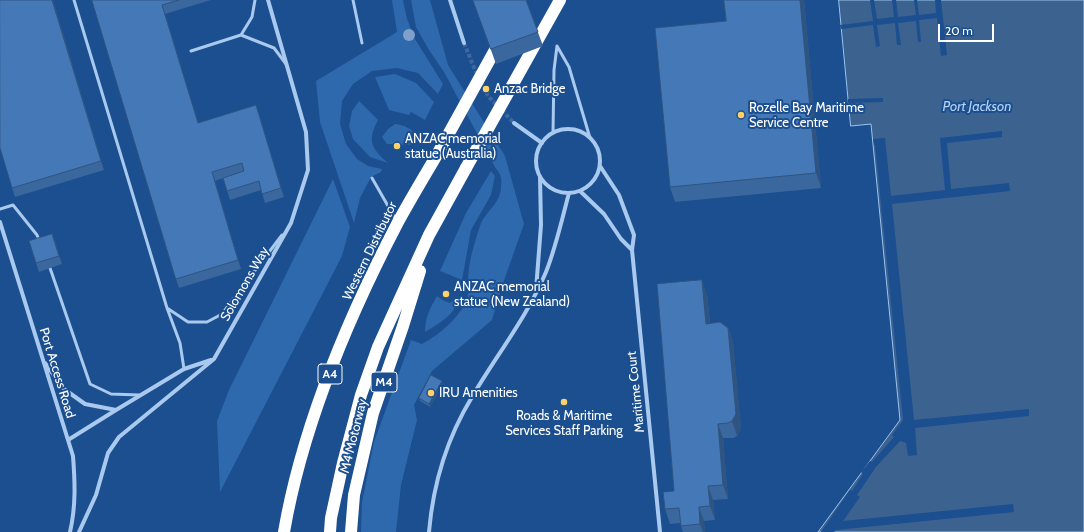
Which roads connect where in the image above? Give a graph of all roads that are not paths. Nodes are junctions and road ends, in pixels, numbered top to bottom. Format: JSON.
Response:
{"nodes":[{"id":1,"x":74,"y":0,"type":"edge"},
{"id":2,"x":255,"y":0,"type":"edge"},
{"id":3,"x":268,"y":0,"type":"edge"},
{"id":4,"x":354,"y":0,"type":"edge"},
{"id":5,"x":450,"y":0,"type":"edge"},
{"id":6,"x":560,"y":0,"type":"edge"},
{"id":7,"x":508,"y":28,"type":"edge"},
{"id":8,"x":241,"y":35,"type":"junction"},
{"id":9,"x":362,"y":43,"type":"dead end"},
{"id":10,"x":464,"y":43,"type":"tunnel mouth"},
{"id":11,"x":191,"y":51,"type":"dead end"},
{"id":12,"x":289,"y":69,"type":"junction"},
{"id":13,"x":514,"y":123,"type":"tunnel mouth"},
{"id":14,"x":553,"y":133,"type":"junction"},
{"id":15,"x":590,"y":138,"type":"junction"},
{"id":16,"x":542,"y":143,"type":"junction"},
{"id":17,"x":600,"y":166,"type":"junction"},
{"id":18,"x":540,"y":177,"type":"junction"},
{"id":19,"x":372,"y":178,"type":"dead end"},
{"id":20,"x":580,"y":191,"type":"junction"},
{"id":21,"x":569,"y":193,"type":"junction"},
{"id":22,"x":0,"y":209,"type":"edge"},
{"id":23,"x":0,"y":222,"type":"edge"},
{"id":24,"x":291,"y":223,"type":"junction"},
{"id":25,"x":398,"y":223,"type":"junction"},
{"id":26,"x":430,"y":235,"type":"junction"},
{"id":27,"x":43,"y":247,"type":"edge"},
{"id":28,"x":632,"y":250,"type":"junction"},
{"id":29,"x":50,"y":268,"type":"edge"},
{"id":30,"x":536,"y":292,"type":"junction"},
{"id":31,"x":167,"y":308,"type":"junction"},
{"id":32,"x":43,"y":359,"type":"junction"},
{"id":33,"x":214,"y":359,"type":"junction"},
{"id":34,"x":184,"y":369,"type":"junction"},
{"id":35,"x":141,"y":396,"type":"junction"},
{"id":36,"x":116,"y":410,"type":"junction"},
{"id":37,"x":68,"y":440,"type":"junction"},
{"id":38,"x":70,"y":532,"type":"edge"},
{"id":39,"x":79,"y":532,"type":"edge"},
{"id":40,"x":284,"y":532,"type":"edge"},
{"id":41,"x":330,"y":532,"type":"edge"},
{"id":42,"x":350,"y":532,"type":"edge"},
{"id":43,"x":429,"y":532,"type":"edge"},
{"id":44,"x":660,"y":532,"type":"edge"}],
"edges":[{"from":1,"to":31,"type":"lane"},
{"from":2,"to":8,"type":"lane"},
{"from":3,"to":12,"type":"street","name":"Solomons Way"},
{"from":4,"to":9,"type":"lane"},
{"from":5,"to":10,"type":"street"},
{"from":6,"to":26,"type":"highway","bridge":true},
{"from":7,"to":25,"type":"highway","name":"Western Distributor","number":"A4","bridge":true},
{"from":8,"to":11,"type":"lane"},
{"from":8,"to":12,"type":"lane"},
{"from":12,"to":24,"type":"street","name":"Solomons Way"},
{"from":13,"to":16,"type":"street"},
{"from":14,"to":15,"type":"street"},
{"from":14,"to":15,"type":"lane"},
{"from":14,"to":16,"type":"street"},
{"from":15,"to":17,"type":"street"},
{"from":16,"to":18,"type":"street"},
{"from":17,"to":20,"type":"street"},
{"from":17,"to":28,"type":"street","name":"Maritime Court"},
{"from":18,"to":21,"type":"street"},
{"from":18,"to":30,"type":"street"},
{"from":19,"to":25,"type":"lane"},
{"from":20,"to":21,"type":"street"},
{"from":20,"to":28,"type":"street"},
{"from":21,"to":30,"type":"street"},
{"from":22,"to":27,"type":"lane"},
{"from":23,"to":32,"type":"street","name":"Port Access Road"},
{"from":24,"to":31,"type":"lane"},
{"from":24,"to":33,"type":"street","name":"Solomons Way"},
{"from":25,"to":40,"type":"highway","name":"Western Distributor","number":"A4"},
{"from":26,"to":41,"type":"highway"},
{"from":26,"to":42,"type":"highway","name":"M4 Motorway","number":"M4"},
{"from":28,"to":44,"type":"street","name":"Maritime Court"},
{"from":29,"to":35,"type":"lane"},
{"from":30,"to":43,"type":"street"},
{"from":31,"to":34,"type":"lane"},
{"from":32,"to":36,"type":"street"},
{"from":32,"to":37,"type":"street","name":"Port Access Road"},
{"from":33,"to":34,"type":"street"},
{"from":33,"to":39,"type":"street","name":"Solomons Way"},
{"from":34,"to":35,"type":"street"},
{"from":35,"to":36,"type":"street"},
{"from":36,"to":37,"type":"street"},
{"from":37,"to":38,"type":"street","name":"Port Access Road"}]}
